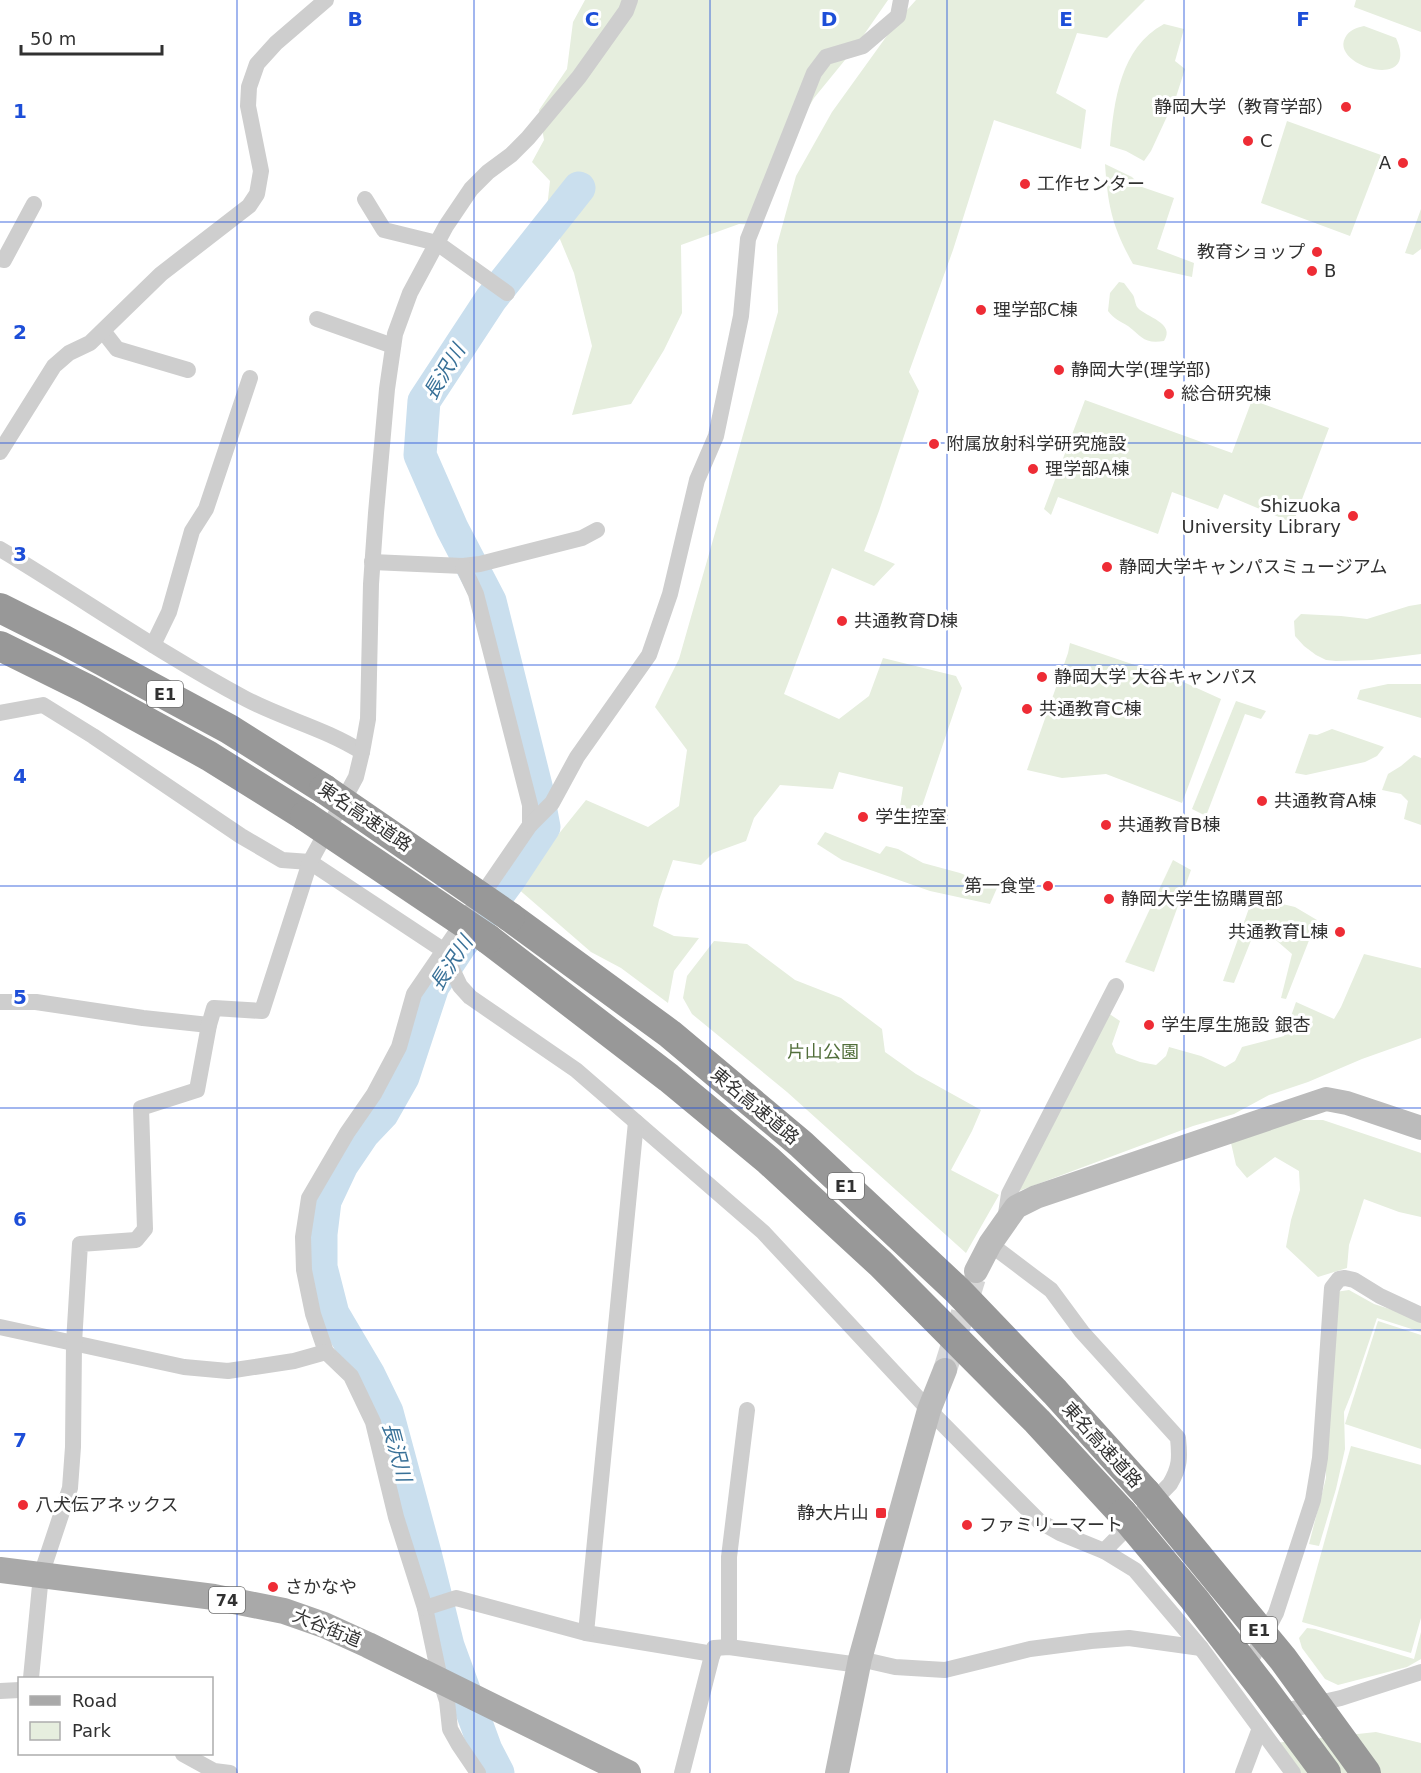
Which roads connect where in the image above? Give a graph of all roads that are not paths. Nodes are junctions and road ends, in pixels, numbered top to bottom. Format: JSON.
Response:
{"nodes":[{"id":1,"x":326,"y":0,"type":"edge"},
{"id":2,"x":630,"y":0,"type":"edge"},
{"id":3,"x":901,"y":0,"type":"edge"},
{"id":4,"x":364,"y":199,"type":"dead end"},
{"id":5,"x":34,"y":204,"type":"dead end"},
{"id":6,"x":437,"y":243,"type":"junction"},
{"id":7,"x":0,"y":259,"type":"edge"},
{"id":8,"x":501,"y":288,"type":"dead end"},
{"id":9,"x":317,"y":319,"type":"dead end"},
{"id":10,"x":103,"y":331,"type":"junction"},
{"id":11,"x":393,"y":346,"type":"junction"},
{"id":12,"x":188,"y":370,"type":"dead end"},
{"id":13,"x":250,"y":378,"type":"dead end"},
{"id":14,"x":0,"y":452,"type":"edge"},
{"id":15,"x":597,"y":530,"type":"dead end"},
{"id":16,"x":0,"y":549,"type":"edge"},
{"id":17,"x":372,"y":562,"type":"junction"},
{"id":18,"x":469,"y":565,"type":"junction"},
{"id":19,"x":0,"y":608,"type":"edge"},
{"id":20,"x":153,"y":645,"type":"junction"},
{"id":21,"x":0,"y":646,"type":"edge"},
{"id":22,"x":0,"y":713,"type":"edge"},
{"id":23,"x":362,"y":752,"type":"junction"},
{"id":24,"x":530,"y":824,"type":"junction"},
{"id":25,"x":310,"y":862,"type":"junction"},
{"id":26,"x":443,"y":951,"type":"junction"},
{"id":27,"x":1116,"y":986,"type":"dead end"},
{"id":28,"x":0,"y":1002,"type":"edge"},
{"id":29,"x":209,"y":1025,"type":"junction"},
{"id":30,"x":636,"y":1122,"type":"junction"},
{"id":31,"x":1421,"y":1128,"type":"edge"},
{"id":32,"x":1005,"y":1221,"type":"junction"},
{"id":33,"x":990,"y":1244,"type":"junction"},
{"id":34,"x":976,"y":1271,"type":"tunnel mouth"},
{"id":35,"x":1421,"y":1315,"type":"edge"},
{"id":36,"x":0,"y":1327,"type":"edge"},
{"id":37,"x":74,"y":1343,"type":"junction"},
{"id":38,"x":326,"y":1352,"type":"junction"},
{"id":39,"x":945,"y":1370,"type":"tunnel mouth"},
{"id":40,"x":747,"y":1410,"type":"dead end"},
{"id":41,"x":929,"y":1410,"type":"junction"},
{"id":42,"x":1104,"y":1551,"type":"junction"},
{"id":43,"x":0,"y":1570,"type":"edge"},
{"id":44,"x":41,"y":1575,"type":"junction"},
{"id":45,"x":426,"y":1608,"type":"junction"},
{"id":46,"x":586,"y":1633,"type":"junction"},
{"id":47,"x":729,"y":1647,"type":"junction"},
{"id":48,"x":1201,"y":1648,"type":"junction"},
{"id":49,"x":713,"y":1654,"type":"junction"},
{"id":50,"x":860,"y":1662,"type":"junction"},
{"id":51,"x":1421,"y":1672,"type":"edge"},
{"id":52,"x":31,"y":1677,"type":"edge"},
{"id":53,"x":440,"y":1680,"type":"junction"},
{"id":54,"x":18,"y":1690,"type":"edge"},
{"id":55,"x":0,"y":1691,"type":"edge"},
{"id":56,"x":1234,"y":1693,"type":"junction"},
{"id":57,"x":1256,"y":1723,"type":"junction"},
{"id":58,"x":185,"y":1755,"type":"edge"},
{"id":59,"x":230,"y":1773,"type":"edge"},
{"id":60,"x":478,"y":1773,"type":"edge"},
{"id":61,"x":627,"y":1773,"type":"edge"},
{"id":62,"x":682,"y":1773,"type":"edge"},
{"id":63,"x":837,"y":1773,"type":"edge"},
{"id":64,"x":1243,"y":1773,"type":"edge"},
{"id":65,"x":1293,"y":1773,"type":"edge"},
{"id":66,"x":1326,"y":1773,"type":"edge"},
{"id":67,"x":1366,"y":1773,"type":"edge"}],
"edges":[{"from":1,"to":10,"type":"street"},
{"from":2,"to":6,"type":"street"},
{"from":3,"to":24,"type":"street"},
{"from":4,"to":6,"type":"street"},
{"from":5,"to":7,"type":"street"},
{"from":6,"to":8,"type":"street"},
{"from":6,"to":11,"type":"street"},
{"from":9,"to":11,"type":"street"},
{"from":10,"to":12,"type":"street"},
{"from":10,"to":14,"type":"street"},
{"from":11,"to":17,"type":"street"},
{"from":13,"to":20,"type":"street"},
{"from":15,"to":18,"type":"street"},
{"from":16,"to":20,"type":"street"},
{"from":17,"to":18,"type":"street"},
{"from":17,"to":23,"type":"street"},
{"from":18,"to":24,"type":"street"},
{"from":19,"to":67,"type":"highway","name":"東名高速道路","number":"E1","bridge":true},
{"from":20,"to":23,"type":"street"},
{"from":21,"to":66,"type":"highway","name":"東名高速道路","number":"E1","bridge":true},
{"from":22,"to":25,"type":"street"},
{"from":23,"to":25,"type":"street"},
{"from":24,"to":26,"type":"street"},
{"from":25,"to":26,"type":"street"},
{"from":25,"to":29,"type":"street"},
{"from":26,"to":30,"type":"street"},
{"from":26,"to":38,"type":"street"},
{"from":27,"to":32,"type":"street"},
{"from":28,"to":29,"type":"street"},
{"from":29,"to":37,"type":"street"},
{"from":30,"to":41,"type":"street"},
{"from":30,"to":46,"type":"street"},
{"from":31,"to":32,"type":"street"},
{"from":32,"to":33,"type":"street"},
{"from":33,"to":34,"type":"street"},
{"from":33,"to":42,"type":"street"},
{"from":35,"to":56,"type":"street"},
{"from":36,"to":37,"type":"street"},
{"from":37,"to":38,"type":"street"},
{"from":37,"to":44,"type":"street"},
{"from":38,"to":45,"type":"street"},
{"from":39,"to":41,"type":"street"},
{"from":40,"to":47,"type":"street"},
{"from":41,"to":42,"type":"street"},
{"from":41,"to":50,"type":"street"},
{"from":42,"to":48,"type":"street"},
{"from":43,"to":44,"type":"main road","name":"大谷街道","number":"74"},
{"from":44,"to":52,"type":"street"},
{"from":44,"to":53,"type":"main road","name":"大谷街道","number":"74"},
{"from":45,"to":46,"type":"street"},
{"from":45,"to":53,"type":"street"},
{"from":46,"to":49,"type":"street"},
{"from":47,"to":49,"type":"street"},
{"from":47,"to":50,"type":"street"},
{"from":48,"to":50,"type":"street"},
{"from":48,"to":56,"type":"street"},
{"from":49,"to":62,"type":"street"},
{"from":50,"to":63,"type":"street"},
{"from":51,"to":57,"type":"street"},
{"from":53,"to":60,"type":"street"},
{"from":53,"to":61,"type":"main road","name":"大谷街道","number":"74"},
{"from":54,"to":55,"type":"street"},
{"from":56,"to":57,"type":"street"},
{"from":57,"to":64,"type":"street"},
{"from":57,"to":65,"type":"street"},
{"from":58,"to":59,"type":"street"}]}
